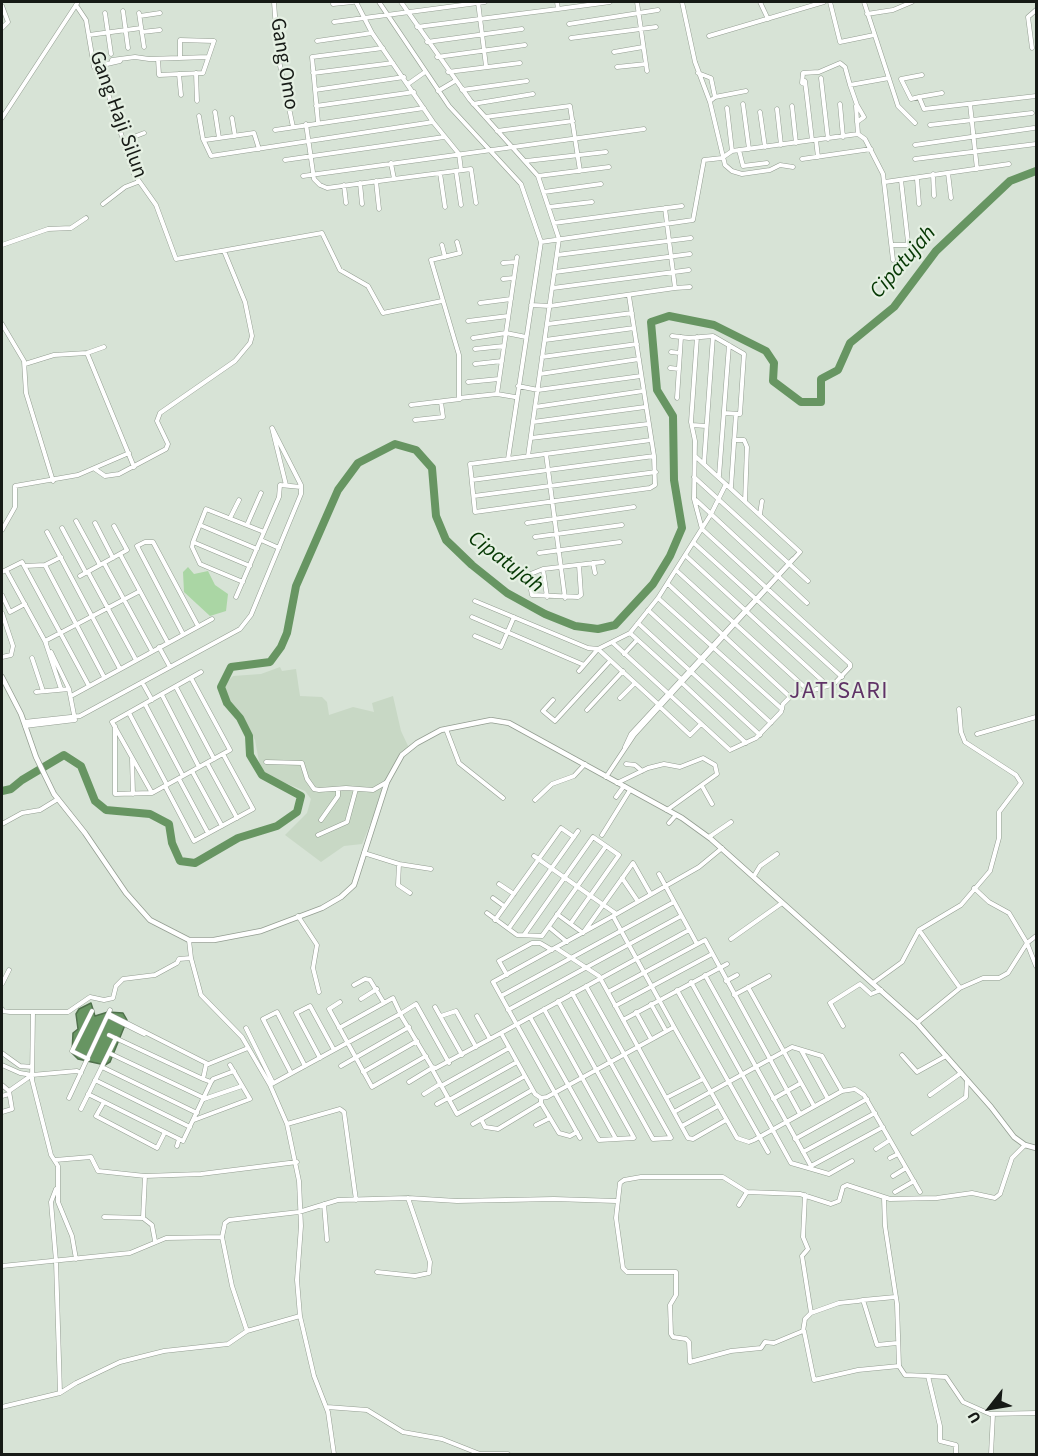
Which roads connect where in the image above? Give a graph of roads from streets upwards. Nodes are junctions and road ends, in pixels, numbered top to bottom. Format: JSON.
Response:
{"nodes":[{"id":1,"x":274,"y":2,"type":"edge"},
{"id":2,"x":354,"y":2,"type":"edge"},
{"id":3,"x":379,"y":2,"type":"edge"},
{"id":4,"x":401,"y":2,"type":"edge"},
{"id":5,"x":478,"y":2,"type":"edge"},
{"id":6,"x":484,"y":2,"type":"edge"},
{"id":7,"x":557,"y":2,"type":"edge"},
{"id":8,"x":610,"y":2,"type":"edge"},
{"id":9,"x":636,"y":2,"type":"edge"},
{"id":10,"x":682,"y":2,"type":"edge"},
{"id":11,"x":760,"y":2,"type":"edge"},
{"id":12,"x":824,"y":2,"type":"edge"},
{"id":13,"x":830,"y":2,"type":"edge"},
{"id":14,"x":864,"y":2,"type":"edge"},
{"id":15,"x":912,"y":2,"type":"edge"},
{"id":16,"x":77,"y":3,"type":"edge"},
{"id":17,"x":811,"y":3,"type":"edge"},
{"id":18,"x":333,"y":4,"type":"dead end"},
{"id":19,"x":2,"y":6,"type":"edge"},
{"id":20,"x":558,"y":9,"type":"junction"},
{"id":21,"x":658,"y":10,"type":"dead end"},
{"id":22,"x":1036,"y":10,"type":"edge"},
{"id":23,"x":123,"y":11,"type":"dead end"},
{"id":24,"x":406,"y":12,"type":"junction"},
{"id":25,"x":105,"y":13,"type":"dead end"},
{"id":26,"x":160,"y":14,"type":"dead end"},
{"id":27,"x":638,"y":14,"type":"junction"},
{"id":28,"x":867,"y":14,"type":"junction"},
{"id":29,"x":386,"y":15,"type":"junction"},
{"id":30,"x":362,"y":18,"type":"junction"},
{"id":31,"x":768,"y":19,"type":"junction"},
{"id":32,"x":481,"y":20,"type":"junction"},
{"id":33,"x":334,"y":22,"type":"dead end"},
{"id":34,"x":569,"y":24,"type":"dead end"},
{"id":35,"x":417,"y":27,"type":"junction"},
{"id":36,"x":656,"y":27,"type":"dead end"},
{"id":37,"x":2,"y":28,"type":"edge"},
{"id":38,"x":522,"y":29,"type":"dead end"},
{"id":39,"x":126,"y":30,"type":"junction"},
{"id":40,"x":142,"y":30,"type":"junction"},
{"id":41,"x":160,"y":30,"type":"dead end"},
{"id":42,"x":640,"y":30,"type":"junction"},
{"id":43,"x":108,"y":33,"type":"junction"},
{"id":44,"x":372,"y":33,"type":"junction"},
{"id":45,"x":482,"y":34,"type":"junction"},
{"id":46,"x":89,"y":35,"type":"junction"},
{"id":47,"x":874,"y":35,"type":"junction"},
{"id":48,"x":709,"y":36,"type":"dead end"},
{"id":49,"x":571,"y":38,"type":"dead end"},
{"id":50,"x":317,"y":40,"type":"dead end"},
{"id":51,"x":428,"y":42,"type":"junction"},
{"id":52,"x":525,"y":45,"type":"dead end"},
{"id":53,"x":144,"y":46,"type":"dead end"},
{"id":54,"x":643,"y":47,"type":"junction"},
{"id":55,"x":128,"y":48,"type":"dead end"},
{"id":56,"x":383,"y":48,"type":"junction"},
{"id":57,"x":1032,"y":48,"type":"dead end"},
{"id":58,"x":485,"y":50,"type":"junction"},
{"id":59,"x":614,"y":52,"type":"dead end"},
{"id":60,"x":111,"y":54,"type":"dead end"},
{"id":61,"x":208,"y":57,"type":"junction"},
{"id":62,"x":437,"y":57,"type":"junction"},
{"id":63,"x":180,"y":58,"type":"junction"},
{"id":64,"x":158,"y":59,"type":"junction"},
{"id":65,"x":393,"y":63,"type":"junction"},
{"id":66,"x":520,"y":63,"type":"dead end"},
{"id":67,"x":646,"y":64,"type":"junction"},
{"id":68,"x":486,"y":66,"type":"junction"},
{"id":69,"x":94,"y":67,"type":"junction"},
{"id":70,"x":616,"y":68,"type":"dead end"},
{"id":71,"x":646,"y":71,"type":"dead end"},
{"id":72,"x":425,"y":72,"type":"junction"},
{"id":73,"x":448,"y":72,"type":"junction"},
{"id":74,"x":196,"y":73,"type":"junction"},
{"id":75,"x":698,"y":73,"type":"junction"},
{"id":76,"x":179,"y":74,"type":"junction"},
{"id":77,"x":313,"y":74,"type":"junction"},
{"id":78,"x":922,"y":75,"type":"dead end"},
{"id":79,"x":404,"y":77,"type":"junction"},
{"id":80,"x":821,"y":78,"type":"dead end"},
{"id":81,"x":888,"y":78,"type":"junction"},
{"id":82,"x":455,"y":81,"type":"junction"},
{"id":83,"x":527,"y":81,"type":"dead end"},
{"id":84,"x":408,"y":84,"type":"junction"},
{"id":85,"x":850,"y":85,"type":"junction"},
{"id":86,"x":315,"y":90,"type":"junction"},
{"id":87,"x":462,"y":90,"type":"junction"},
{"id":88,"x":438,"y":91,"type":"junction"},
{"id":89,"x":746,"y":91,"type":"dead end"},
{"id":90,"x":414,"y":92,"type":"junction"},
{"id":91,"x":942,"y":93,"type":"dead end"},
{"id":92,"x":533,"y":94,"type":"dead end"},
{"id":93,"x":181,"y":95,"type":"dead end"},
{"id":94,"x":1036,"y":96,"type":"edge"},
{"id":95,"x":715,"y":97,"type":"junction"},
{"id":96,"x":919,"y":97,"type":"junction"},
{"id":97,"x":197,"y":101,"type":"dead end"},
{"id":98,"x":710,"y":102,"type":"junction"},
{"id":99,"x":473,"y":104,"type":"junction"},
{"id":100,"x":743,"y":104,"type":"dead end"},
{"id":101,"x":840,"y":104,"type":"dead end"},
{"id":102,"x":970,"y":104,"type":"junction"},
{"id":103,"x":316,"y":106,"type":"junction"},
{"id":104,"x":792,"y":106,"type":"dead end"},
{"id":105,"x":424,"y":108,"type":"junction"},
{"id":106,"x":727,"y":108,"type":"dead end"},
{"id":107,"x":777,"y":109,"type":"dead end"},
{"id":108,"x":215,"y":112,"type":"dead end"},
{"id":109,"x":760,"y":112,"type":"dead end"},
{"id":110,"x":1032,"y":113,"type":"dead end"},
{"id":111,"x":199,"y":116,"type":"dead end"},
{"id":112,"x":485,"y":117,"type":"junction"},
{"id":113,"x":2,"y":118,"type":"edge"},
{"id":114,"x":232,"y":118,"type":"dead end"},
{"id":115,"x":972,"y":120,"type":"junction"},
{"id":116,"x":573,"y":121,"type":"junction"},
{"id":117,"x":318,"y":122,"type":"junction"},
{"id":118,"x":433,"y":122,"type":"junction"},
{"id":119,"x":915,"y":123,"type":"dead end"},
{"id":120,"x":306,"y":124,"type":"junction"},
{"id":121,"x":930,"y":125,"type":"dead end"},
{"id":122,"x":293,"y":127,"type":"junction"},
{"id":123,"x":1034,"y":128,"type":"dead end"},
{"id":124,"x":644,"y":129,"type":"dead end"},
{"id":125,"x":275,"y":130,"type":"dead end"},
{"id":126,"x":497,"y":132,"type":"junction"},
{"id":127,"x":144,"y":133,"type":"dead end"},
{"id":128,"x":858,"y":134,"type":"junction"},
{"id":129,"x":235,"y":136,"type":"junction"},
{"id":130,"x":843,"y":136,"type":"junction"},
{"id":131,"x":445,"y":137,"type":"junction"},
{"id":132,"x":219,"y":138,"type":"junction"},
{"id":133,"x":576,"y":138,"type":"junction"},
{"id":134,"x":974,"y":138,"type":"junction"},
{"id":135,"x":828,"y":139,"type":"junction"},
{"id":136,"x":205,"y":140,"type":"junction"},
{"id":137,"x":308,"y":140,"type":"junction"},
{"id":138,"x":814,"y":140,"type":"junction"},
{"id":139,"x":123,"y":141,"type":"junction"},
{"id":140,"x":796,"y":143,"type":"junction"},
{"id":141,"x":1036,"y":144,"type":"edge"},
{"id":142,"x":781,"y":145,"type":"junction"},
{"id":143,"x":915,"y":145,"type":"dead end"},
{"id":144,"x":511,"y":147,"type":"junction"},
{"id":145,"x":765,"y":147,"type":"junction"},
{"id":146,"x":259,"y":149,"type":"junction"},
{"id":147,"x":749,"y":149,"type":"junction"},
{"id":148,"x":871,"y":149,"type":"junction"},
{"id":149,"x":488,"y":150,"type":"junction"},
{"id":150,"x":739,"y":150,"type":"junction"},
{"id":151,"x":732,"y":151,"type":"junction"},
{"id":152,"x":606,"y":152,"type":"dead end"},
{"id":153,"x":976,"y":152,"type":"junction"},
{"id":154,"x":459,"y":154,"type":"junction"},
{"id":155,"x":578,"y":155,"type":"junction"},
{"id":156,"x":310,"y":156,"type":"junction"},
{"id":157,"x":818,"y":157,"type":"junction"},
{"id":158,"x":722,"y":158,"type":"junction"},
{"id":159,"x":802,"y":159,"type":"dead end"},
{"id":160,"x":915,"y":159,"type":"dead end"},
{"id":161,"x":285,"y":160,"type":"dead end"},
{"id":162,"x":525,"y":162,"type":"junction"},
{"id":163,"x":391,"y":163,"type":"junction"},
{"id":164,"x":767,"y":163,"type":"dead end"},
{"id":165,"x":1009,"y":164,"type":"dead end"},
{"id":166,"x":609,"y":167,"type":"dead end"},
{"id":167,"x":793,"y":167,"type":"dead end"},
{"id":168,"x":977,"y":169,"type":"junction"},
{"id":169,"x":458,"y":170,"type":"junction"},
{"id":170,"x":580,"y":171,"type":"junction"},
{"id":171,"x":440,"y":173,"type":"junction"},
{"id":172,"x":948,"y":173,"type":"junction"},
{"id":173,"x":313,"y":174,"type":"junction"},
{"id":174,"x":933,"y":174,"type":"junction"},
{"id":175,"x":303,"y":176,"type":"dead end"},
{"id":176,"x":538,"y":176,"type":"junction"},
{"id":177,"x":917,"y":178,"type":"junction"},
{"id":178,"x":394,"y":179,"type":"junction"},
{"id":179,"x":901,"y":180,"type":"junction"},
{"id":180,"x":376,"y":181,"type":"junction"},
{"id":181,"x":138,"y":182,"type":"junction"},
{"id":182,"x":885,"y":182,"type":"junction"},
{"id":183,"x":360,"y":183,"type":"junction"},
{"id":184,"x":601,"y":184,"type":"dead end"},
{"id":185,"x":344,"y":185,"type":"junction"},
{"id":186,"x":544,"y":192,"type":"junction"},
{"id":187,"x":934,"y":196,"type":"dead end"},
{"id":188,"x":951,"y":198,"type":"dead end"},
{"id":189,"x":592,"y":202,"type":"dead end"},
{"id":190,"x":346,"y":203,"type":"dead end"},
{"id":191,"x":476,"y":203,"type":"dead end"},
{"id":192,"x":103,"y":204,"type":"dead end"},
{"id":193,"x":362,"y":204,"type":"dead end"},
{"id":194,"x":919,"y":204,"type":"dead end"},
{"id":195,"x":461,"y":205,"type":"dead end"},
{"id":196,"x":682,"y":206,"type":"dead end"},
{"id":197,"x":445,"y":207,"type":"dead end"},
{"id":198,"x":549,"y":207,"type":"junction"},
{"id":199,"x":665,"y":208,"type":"junction"},
{"id":200,"x":379,"y":209,"type":"dead end"},
{"id":201,"x":86,"y":218,"type":"dead end"},
{"id":202,"x":554,"y":223,"type":"junction"},
{"id":203,"x":668,"y":225,"type":"junction"},
{"id":204,"x":691,"y":238,"type":"dead end"},
{"id":205,"x":559,"y":239,"type":"junction"},
{"id":206,"x":669,"y":241,"type":"junction"},
{"id":207,"x":457,"y":242,"type":"dead end"},
{"id":208,"x":541,"y":242,"type":"junction"},
{"id":209,"x":2,"y":245,"type":"edge"},
{"id":210,"x":442,"y":245,"type":"dead end"},
{"id":211,"x":892,"y":245,"type":"junction"},
{"id":212,"x":224,"y":251,"type":"junction"},
{"id":213,"x":690,"y":254,"type":"dead end"},
{"id":214,"x":557,"y":255,"type":"junction"},
{"id":215,"x":671,"y":256,"type":"junction"},
{"id":216,"x":445,"y":257,"type":"junction"},
{"id":217,"x":893,"y":260,"type":"dead end"},
{"id":218,"x":503,"y":263,"type":"dead end"},
{"id":219,"x":688,"y":270,"type":"dead end"},
{"id":220,"x":555,"y":272,"type":"junction"},
{"id":221,"x":673,"y":272,"type":"junction"},
{"id":222,"x":514,"y":278,"type":"junction"},
{"id":223,"x":504,"y":279,"type":"dead end"},
{"id":224,"x":690,"y":286,"type":"dead end"},
{"id":225,"x":553,"y":288,"type":"junction"},
{"id":226,"x":675,"y":288,"type":"junction"},
{"id":227,"x":629,"y":296,"type":"junction"},
{"id":228,"x":511,"y":299,"type":"junction"},
{"id":229,"x":442,"y":302,"type":"junction"},
{"id":230,"x":480,"y":303,"type":"dead end"},
{"id":231,"x":531,"y":305,"type":"junction"},
{"id":232,"x":550,"y":306,"type":"junction"},
{"id":233,"x":632,"y":312,"type":"junction"},
{"id":234,"x":508,"y":316,"type":"junction"},
{"id":235,"x":468,"y":321,"type":"dead end"},
{"id":236,"x":2,"y":324,"type":"edge"},
{"id":237,"x":548,"y":324,"type":"junction"},
{"id":238,"x":634,"y":328,"type":"junction"},
{"id":239,"x":506,"y":333,"type":"junction"},
{"id":240,"x":672,"y":336,"type":"dead end"},
{"id":241,"x":713,"y":336,"type":"junction"},
{"id":242,"x":526,"y":337,"type":"junction"},
{"id":243,"x":681,"y":337,"type":"junction"},
{"id":244,"x":697,"y":337,"type":"junction"},
{"id":245,"x":473,"y":338,"type":"dead end"},
{"id":246,"x":545,"y":340,"type":"junction"},
{"id":247,"x":637,"y":344,"type":"junction"},
{"id":248,"x":729,"y":345,"type":"junction"},
{"id":249,"x":504,"y":346,"type":"junction"},
{"id":250,"x":104,"y":347,"type":"dead end"},
{"id":251,"x":475,"y":349,"type":"dead end"},
{"id":252,"x":671,"y":352,"type":"dead end"},
{"id":253,"x":87,"y":353,"type":"junction"},
{"id":254,"x":680,"y":353,"type":"junction"},
{"id":255,"x":542,"y":357,"type":"junction"},
{"id":256,"x":639,"y":359,"type":"junction"},
{"id":257,"x":502,"y":361,"type":"junction"},
{"id":258,"x":25,"y":364,"type":"junction"},
{"id":259,"x":475,"y":364,"type":"dead end"},
{"id":260,"x":670,"y":368,"type":"dead end"},
{"id":261,"x":679,"y":369,"type":"junction"},
{"id":262,"x":540,"y":374,"type":"junction"},
{"id":263,"x":641,"y":376,"type":"junction"},
{"id":264,"x":499,"y":379,"type":"junction"},
{"id":265,"x":468,"y":382,"type":"dead end"},
{"id":266,"x":518,"y":386,"type":"junction"},
{"id":267,"x":538,"y":390,"type":"junction"},
{"id":268,"x":643,"y":391,"type":"junction"},
{"id":269,"x":497,"y":394,"type":"junction"},
{"id":270,"x":515,"y":397,"type":"junction"},
{"id":271,"x":677,"y":398,"type":"dead end"},
{"id":272,"x":460,"y":399,"type":"junction"},
{"id":273,"x":441,"y":402,"type":"junction"},
{"id":274,"x":411,"y":405,"type":"dead end"},
{"id":275,"x":535,"y":407,"type":"junction"},
{"id":276,"x":645,"y":408,"type":"junction"},
{"id":277,"x":724,"y":413,"type":"junction"},
{"id":278,"x":736,"y":414,"type":"junction"},
{"id":279,"x":415,"y":420,"type":"dead end"},
{"id":280,"x":533,"y":422,"type":"junction"},
{"id":281,"x":648,"y":424,"type":"junction"},
{"id":282,"x":692,"y":425,"type":"junction"},
{"id":283,"x":706,"y":426,"type":"junction"},
{"id":284,"x":531,"y":438,"type":"junction"},
{"id":285,"x":651,"y":440,"type":"junction"},
{"id":286,"x":734,"y":440,"type":"junction"},
{"id":287,"x":129,"y":453,"type":"junction"},
{"id":288,"x":546,"y":454,"type":"junction"},
{"id":289,"x":695,"y":455,"type":"junction"},
{"id":290,"x":528,"y":456,"type":"junction"},
{"id":291,"x":654,"y":456,"type":"junction"},
{"id":292,"x":287,"y":458,"type":"junction"},
{"id":293,"x":508,"y":459,"type":"junction"},
{"id":294,"x":704,"y":464,"type":"junction"},
{"id":295,"x":134,"y":467,"type":"junction"},
{"id":296,"x":95,"y":469,"type":"junction"},
{"id":297,"x":548,"y":469,"type":"junction"},
{"id":298,"x":656,"y":472,"type":"junction"},
{"id":299,"x":283,"y":473,"type":"junction"},
{"id":300,"x":694,"y":477,"type":"junction"},
{"id":301,"x":719,"y":477,"type":"junction"},
{"id":302,"x":472,"y":480,"type":"junction"},
{"id":303,"x":53,"y":481,"type":"junction"},
{"id":304,"x":726,"y":484,"type":"junction"},
{"id":305,"x":286,"y":485,"type":"junction"},
{"id":306,"x":301,"y":487,"type":"junction"},
{"id":307,"x":551,"y":487,"type":"junction"},
{"id":308,"x":731,"y":488,"type":"junction"},
{"id":309,"x":261,"y":493,"type":"dead end"},
{"id":310,"x":474,"y":496,"type":"junction"},
{"id":311,"x":694,"y":499,"type":"junction"},
{"id":312,"x":719,"y":499,"type":"junction"},
{"id":313,"x":239,"y":500,"type":"dead end"},
{"id":314,"x":762,"y":501,"type":"dead end"},
{"id":315,"x":553,"y":502,"type":"junction"},
{"id":316,"x":745,"y":502,"type":"junction"},
{"id":317,"x":634,"y":507,"type":"dead end"},
{"id":318,"x":711,"y":514,"type":"junction"},
{"id":319,"x":759,"y":515,"type":"junction"},
{"id":320,"x":230,"y":518,"type":"junction"},
{"id":321,"x":556,"y":519,"type":"junction"},
{"id":322,"x":76,"y":521,"type":"dead end"},
{"id":323,"x":527,"y":523,"type":"dead end"},
{"id":324,"x":95,"y":524,"type":"dead end"},
{"id":325,"x":200,"y":525,"type":"junction"},
{"id":326,"x":247,"y":525,"type":"junction"},
{"id":327,"x":622,"y":525,"type":"dead end"},
{"id":328,"x":114,"y":526,"type":"dead end"},
{"id":329,"x":62,"y":528,"type":"dead end"},
{"id":330,"x":702,"y":529,"type":"junction"},
{"id":331,"x":2,"y":530,"type":"edge"},
{"id":332,"x":47,"y":532,"type":"dead end"},
{"id":333,"x":264,"y":532,"type":"junction"},
{"id":334,"x":558,"y":534,"type":"junction"},
{"id":335,"x":535,"y":537,"type":"dead end"},
{"id":336,"x":261,"y":540,"type":"junction"},
{"id":337,"x":193,"y":542,"type":"junction"},
{"id":338,"x":620,"y":542,"type":"dead end"},
{"id":339,"x":694,"y":543,"type":"junction"},
{"id":340,"x":257,"y":549,"type":"junction"},
{"id":341,"x":279,"y":549,"type":"junction"},
{"id":342,"x":559,"y":550,"type":"junction"},
{"id":343,"x":539,"y":553,"type":"dead end"},
{"id":344,"x":120,"y":554,"type":"junction"},
{"id":345,"x":686,"y":556,"type":"junction"},
{"id":346,"x":61,"y":557,"type":"junction"},
{"id":347,"x":113,"y":558,"type":"junction"},
{"id":348,"x":603,"y":562,"type":"dead end"},
{"id":349,"x":593,"y":563,"type":"junction"},
{"id":350,"x":102,"y":564,"type":"junction"},
{"id":351,"x":789,"y":564,"type":"junction"},
{"id":352,"x":45,"y":565,"type":"junction"},
{"id":353,"x":579,"y":565,"type":"junction"},
{"id":354,"x":25,"y":566,"type":"junction"},
{"id":355,"x":250,"y":566,"type":"junction"},
{"id":356,"x":562,"y":567,"type":"junction"},
{"id":357,"x":543,"y":569,"type":"junction"},
{"id":358,"x":4,"y":571,"type":"edge"},
{"id":359,"x":677,"y":571,"type":"junction"},
{"id":360,"x":87,"y":572,"type":"junction"},
{"id":361,"x":595,"y":573,"type":"dead end"},
{"id":362,"x":80,"y":576,"type":"dead end"},
{"id":363,"x":778,"y":576,"type":"junction"},
{"id":364,"x":808,"y":581,"type":"dead end"},
{"id":365,"x":243,"y":582,"type":"junction"},
{"id":366,"x":668,"y":584,"type":"junction"},
{"id":367,"x":767,"y":588,"type":"junction"},
{"id":368,"x":140,"y":591,"type":"junction"},
{"id":369,"x":2,"y":595,"type":"edge"},
{"id":370,"x":236,"y":597,"type":"dead end"},
{"id":371,"x":547,"y":597,"type":"junction"},
{"id":372,"x":565,"y":598,"type":"junction"},
{"id":373,"x":658,"y":598,"type":"junction"},
{"id":374,"x":124,"y":600,"type":"junction"},
{"id":375,"x":475,"y":600,"type":"dead end"},
{"id":376,"x":756,"y":600,"type":"junction"},
{"id":377,"x":807,"y":603,"type":"dead end"},
{"id":378,"x":25,"y":604,"type":"junction"},
{"id":379,"x":108,"y":609,"type":"junction"},
{"id":380,"x":648,"y":610,"type":"junction"},
{"id":381,"x":745,"y":612,"type":"junction"},
{"id":382,"x":2,"y":613,"type":"edge"},
{"id":383,"x":93,"y":617,"type":"junction"},
{"id":384,"x":472,"y":617,"type":"dead end"},
{"id":385,"x":514,"y":617,"type":"junction"},
{"id":386,"x":212,"y":619,"type":"dead end"},
{"id":387,"x":638,"y":623,"type":"junction"},
{"id":388,"x":734,"y":623,"type":"junction"},
{"id":389,"x":76,"y":624,"type":"junction"},
{"id":390,"x":198,"y":626,"type":"junction"},
{"id":391,"x":507,"y":632,"type":"junction"},
{"id":392,"x":61,"y":633,"type":"junction"},
{"id":393,"x":630,"y":633,"type":"junction"},
{"id":394,"x":183,"y":634,"type":"junction"},
{"id":395,"x":724,"y":635,"type":"junction"},
{"id":396,"x":475,"y":636,"type":"dead end"},
{"id":397,"x":637,"y":640,"type":"junction"},
{"id":398,"x":45,"y":641,"type":"junction"},
{"id":399,"x":168,"y":643,"type":"junction"},
{"id":400,"x":613,"y":643,"type":"junction"},
{"id":401,"x":159,"y":647,"type":"junction"},
{"id":402,"x":713,"y":647,"type":"junction"},
{"id":403,"x":598,"y":649,"type":"junction"},
{"id":404,"x":152,"y":651,"type":"junction"},
{"id":405,"x":624,"y":654,"type":"junction"},
{"id":406,"x":2,"y":657,"type":"edge"},
{"id":407,"x":32,"y":658,"type":"dead end"},
{"id":408,"x":702,"y":659,"type":"junction"},
{"id":409,"x":136,"y":660,"type":"junction"},
{"id":410,"x":610,"y":661,"type":"junction"},
{"id":411,"x":584,"y":665,"type":"junction"},
{"id":412,"x":170,"y":667,"type":"junction"},
{"id":413,"x":120,"y":669,"type":"junction"},
{"id":414,"x":579,"y":671,"type":"dead end"},
{"id":415,"x":623,"y":671,"type":"junction"},
{"id":416,"x":691,"y":671,"type":"junction"},
{"id":417,"x":201,"y":672,"type":"dead end"},
{"id":418,"x":842,"y":676,"type":"junction"},
{"id":419,"x":2,"y":677,"type":"edge"},
{"id":420,"x":104,"y":677,"type":"junction"},
{"id":421,"x":191,"y":678,"type":"junction"},
{"id":422,"x":681,"y":681,"type":"junction"},
{"id":423,"x":142,"y":682,"type":"junction"},
{"id":424,"x":634,"y":683,"type":"junction"},
{"id":425,"x":89,"y":686,"type":"junction"},
{"id":426,"x":828,"y":686,"type":"junction"},
{"id":427,"x":176,"y":687,"type":"junction"},
{"id":428,"x":69,"y":689,"type":"junction"},
{"id":429,"x":61,"y":690,"type":"junction"},
{"id":430,"x":43,"y":691,"type":"junction"},
{"id":431,"x":809,"y":691,"type":"junction"},
{"id":432,"x":36,"y":692,"type":"dead end"},
{"id":433,"x":669,"y":694,"type":"junction"},
{"id":434,"x":73,"y":695,"type":"junction"},
{"id":435,"x":162,"y":695,"type":"junction"},
{"id":436,"x":790,"y":697,"type":"junction"},
{"id":437,"x":620,"y":698,"type":"dead end"},
{"id":438,"x":152,"y":700,"type":"junction"},
{"id":439,"x":553,"y":700,"type":"dead end"},
{"id":440,"x":145,"y":704,"type":"junction"},
{"id":441,"x":659,"y":706,"type":"junction"},
{"id":442,"x":782,"y":709,"type":"junction"},
{"id":443,"x":958,"y":709,"type":"dead end"},
{"id":444,"x":587,"y":710,"type":"dead end"},
{"id":445,"x":129,"y":713,"type":"junction"},
{"id":446,"x":75,"y":717,"type":"junction"},
{"id":447,"x":1036,"y":717,"type":"edge"},
{"id":448,"x":701,"y":723,"type":"junction"},
{"id":449,"x":771,"y":723,"type":"junction"},
{"id":450,"x":24,"y":724,"type":"junction"},
{"id":451,"x":114,"y":724,"type":"junction"},
{"id":452,"x":446,"y":729,"type":"junction"},
{"id":453,"x":977,"y":734,"type":"dead end"},
{"id":454,"x":760,"y":735,"type":"junction"},
{"id":455,"x":746,"y":743,"type":"junction"},
{"id":456,"x":223,"y":754,"type":"junction"},
{"id":457,"x":132,"y":758,"type":"junction"},
{"id":458,"x":214,"y":759,"type":"junction"},
{"id":459,"x":266,"y":762,"type":"dead end"},
{"id":460,"x":207,"y":763,"type":"junction"},
{"id":461,"x":585,"y":764,"type":"junction"},
{"id":462,"x":626,"y":764,"type":"dead end"},
{"id":463,"x":199,"y":767,"type":"junction"},
{"id":464,"x":192,"y":771,"type":"junction"},
{"id":465,"x":642,"y":771,"type":"junction"},
{"id":466,"x":181,"y":777,"type":"junction"},
{"id":467,"x":606,"y":777,"type":"junction"},
{"id":468,"x":387,"y":782,"type":"junction"},
{"id":469,"x":617,"y":783,"type":"junction"},
{"id":470,"x":166,"y":786,"type":"junction"},
{"id":471,"x":624,"y":786,"type":"junction"},
{"id":472,"x":702,"y":786,"type":"junction"},
{"id":473,"x":338,"y":789,"type":"junction"},
{"id":474,"x":356,"y":789,"type":"junction"},
{"id":475,"x":630,"y":790,"type":"junction"},
{"id":476,"x":133,"y":794,"type":"junction"},
{"id":477,"x":152,"y":794,"type":"junction"},
{"id":478,"x":616,"y":797,"type":"dead end"},
{"id":479,"x":503,"y":798,"type":"dead end"},
{"id":480,"x":58,"y":799,"type":"junction"},
{"id":481,"x":535,"y":800,"type":"dead end"},
{"id":482,"x":712,"y":804,"type":"dead end"},
{"id":483,"x":667,"y":810,"type":"junction"},
{"id":484,"x":676,"y":815,"type":"junction"},
{"id":485,"x":237,"y":818,"type":"junction"},
{"id":486,"x":321,"y":820,"type":"dead end"},
{"id":487,"x":731,"y":822,"type":"dead end"},
{"id":488,"x":669,"y":823,"type":"dead end"},
{"id":489,"x":2,"y":824,"type":"edge"},
{"id":490,"x":222,"y":826,"type":"junction"},
{"id":491,"x":578,"y":831,"type":"dead end"},
{"id":492,"x":208,"y":834,"type":"junction"},
{"id":493,"x":318,"y":835,"type":"dead end"},
{"id":494,"x":602,"y":836,"type":"dead end"},
{"id":495,"x":574,"y":837,"type":"junction"},
{"id":496,"x":709,"y":837,"type":"junction"},
{"id":497,"x":606,"y":846,"type":"junction"},
{"id":498,"x":722,"y":848,"type":"junction"},
{"id":499,"x":364,"y":853,"type":"junction"},
{"id":500,"x":777,"y":854,"type":"dead end"},
{"id":501,"x":536,"y":857,"type":"junction"},
{"id":502,"x":399,"y":864,"type":"junction"},
{"id":503,"x":551,"y":868,"type":"junction"},
{"id":504,"x":431,"y":869,"type":"dead end"},
{"id":505,"x":659,"y":874,"type":"dead end"},
{"id":506,"x":754,"y":876,"type":"junction"},
{"id":507,"x":564,"y":877,"type":"junction"},
{"id":508,"x":622,"y":878,"type":"junction"},
{"id":509,"x":499,"y":884,"type":"dead end"},
{"id":510,"x":665,"y":885,"type":"junction"},
{"id":511,"x":576,"y":886,"type":"junction"},
{"id":512,"x":974,"y":888,"type":"junction"},
{"id":513,"x":410,"y":893,"type":"dead end"},
{"id":514,"x":650,"y":893,"type":"junction"},
{"id":515,"x":514,"y":894,"type":"junction"},
{"id":516,"x":589,"y":895,"type":"junction"},
{"id":517,"x":493,"y":898,"type":"dead end"},
{"id":518,"x":637,"y":900,"type":"junction"},
{"id":519,"x":674,"y":902,"type":"junction"},
{"id":520,"x":782,"y":903,"type":"junction"},
{"id":521,"x":603,"y":905,"type":"junction"},
{"id":522,"x":505,"y":907,"type":"junction"},
{"id":523,"x":487,"y":913,"type":"dead end"},
{"id":524,"x":557,"y":914,"type":"junction"},
{"id":525,"x":614,"y":915,"type":"junction"},
{"id":526,"x":298,"y":916,"type":"junction"},
{"id":527,"x":681,"y":916,"type":"junction"},
{"id":528,"x":495,"y":920,"type":"junction"},
{"id":529,"x":571,"y":923,"type":"junction"},
{"id":530,"x":549,"y":927,"type":"junction"},
{"id":531,"x":508,"y":929,"type":"junction"},
{"id":532,"x":620,"y":930,"type":"junction"},
{"id":533,"x":689,"y":930,"type":"junction"},
{"id":534,"x":919,"y":930,"type":"junction"},
{"id":535,"x":583,"y":933,"type":"junction"},
{"id":536,"x":524,"y":935,"type":"junction"},
{"id":537,"x":1036,"y":936,"type":"edge"},
{"id":538,"x":731,"y":939,"type":"dead end"},
{"id":539,"x":189,"y":940,"type":"junction"},
{"id":540,"x":567,"y":942,"type":"junction"},
{"id":541,"x":628,"y":944,"type":"junction"},
{"id":542,"x":696,"y":944,"type":"junction"},
{"id":543,"x":1027,"y":944,"type":"junction"},
{"id":544,"x":554,"y":949,"type":"junction"},
{"id":545,"x":713,"y":954,"type":"junction"},
{"id":546,"x":190,"y":958,"type":"junction"},
{"id":547,"x":571,"y":958,"type":"junction"},
{"id":548,"x":636,"y":958,"type":"junction"},
{"id":549,"x":727,"y":964,"type":"dead end"},
{"id":550,"x":1036,"y":966,"type":"edge"},
{"id":551,"x":586,"y":968,"type":"junction"},
{"id":552,"x":719,"y":968,"type":"junction"},
{"id":553,"x":9,"y":970,"type":"dead end"},
{"id":554,"x":643,"y":972,"type":"junction"},
{"id":555,"x":507,"y":975,"type":"junction"},
{"id":556,"x":705,"y":975,"type":"junction"},
{"id":557,"x":737,"y":975,"type":"dead end"},
{"id":558,"x":769,"y":976,"type":"dead end"},
{"id":559,"x":600,"y":978,"type":"junction"},
{"id":560,"x":726,"y":981,"type":"junction"},
{"id":561,"x":691,"y":982,"type":"junction"},
{"id":562,"x":873,"y":983,"type":"junction"},
{"id":563,"x":2,"y":984,"type":"edge"},
{"id":564,"x":354,"y":985,"type":"dead end"},
{"id":565,"x":586,"y":986,"type":"junction"},
{"id":566,"x":651,"y":986,"type":"junction"},
{"id":567,"x":748,"y":987,"type":"junction"},
{"id":568,"x":960,"y":988,"type":"junction"},
{"id":569,"x":377,"y":989,"type":"junction"},
{"id":570,"x":677,"y":990,"type":"junction"},
{"id":571,"x":881,"y":990,"type":"junction"},
{"id":572,"x":319,"y":992,"type":"dead end"},
{"id":573,"x":608,"y":992,"type":"junction"},
{"id":574,"x":572,"y":993,"type":"junction"},
{"id":575,"x":734,"y":995,"type":"junction"},
{"id":576,"x":501,"y":996,"type":"junction"},
{"id":577,"x":361,"y":999,"type":"dead end"},
{"id":578,"x":659,"y":1000,"type":"junction"},
{"id":579,"x":558,"y":1001,"type":"junction"},
{"id":580,"x":340,"y":1002,"type":"dead end"},
{"id":581,"x":384,"y":1003,"type":"junction"},
{"id":582,"x":651,"y":1004,"type":"junction"},
{"id":583,"x":615,"y":1006,"type":"junction"},
{"id":584,"x":435,"y":1007,"type":"dead end"},
{"id":585,"x":2,"y":1009,"type":"edge"},
{"id":586,"x":544,"y":1009,"type":"junction"},
{"id":587,"x":508,"y":1010,"type":"junction"},
{"id":588,"x":92,"y":1011,"type":"dead end"},
{"id":589,"x":33,"y":1012,"type":"junction"},
{"id":590,"x":636,"y":1012,"type":"junction"},
{"id":591,"x":400,"y":1013,"type":"junction"},
{"id":592,"x":477,"y":1016,"type":"dead end"},
{"id":593,"x":441,"y":1017,"type":"junction"},
{"id":594,"x":530,"y":1017,"type":"junction"},
{"id":595,"x":623,"y":1020,"type":"junction"},
{"id":596,"x":917,"y":1023,"type":"junction"},
{"id":597,"x":516,"y":1024,"type":"junction"},
{"id":598,"x":843,"y":1026,"type":"dead end"},
{"id":599,"x":409,"y":1027,"type":"junction"},
{"id":600,"x":674,"y":1027,"type":"junction"},
{"id":601,"x":339,"y":1028,"type":"junction"},
{"id":602,"x":246,"y":1029,"type":"dead end"},
{"id":603,"x":666,"y":1031,"type":"junction"},
{"id":604,"x":501,"y":1033,"type":"junction"},
{"id":605,"x":109,"y":1035,"type":"dead end"},
{"id":606,"x":116,"y":1038,"type":"junction"},
{"id":607,"x":490,"y":1039,"type":"junction"},
{"id":608,"x":651,"y":1039,"type":"junction"},
{"id":609,"x":417,"y":1041,"type":"junction"},
{"id":610,"x":347,"y":1043,"type":"junction"},
{"id":611,"x":638,"y":1046,"type":"junction"},
{"id":612,"x":476,"y":1047,"type":"junction"},
{"id":613,"x":248,"y":1048,"type":"junction"},
{"id":614,"x":509,"y":1048,"type":"junction"},
{"id":615,"x":801,"y":1049,"type":"junction"},
{"id":616,"x":334,"y":1050,"type":"junction"},
{"id":617,"x":783,"y":1052,"type":"junction"},
{"id":618,"x":2,"y":1053,"type":"edge"},
{"id":619,"x":109,"y":1053,"type":"junction"},
{"id":620,"x":623,"y":1054,"type":"junction"},
{"id":621,"x":902,"y":1054,"type":"dead end"},
{"id":622,"x":462,"y":1055,"type":"junction"},
{"id":623,"x":426,"y":1056,"type":"junction"},
{"id":624,"x":946,"y":1056,"type":"junction"},
{"id":625,"x":320,"y":1058,"type":"junction"},
{"id":626,"x":356,"y":1058,"type":"junction"},
{"id":627,"x":88,"y":1059,"type":"junction"},
{"id":628,"x":770,"y":1060,"type":"junction"},
{"id":629,"x":609,"y":1061,"type":"junction"},
{"id":630,"x":517,"y":1062,"type":"junction"},
{"id":631,"x":449,"y":1063,"type":"junction"},
{"id":632,"x":207,"y":1064,"type":"junction"},
{"id":633,"x":2,"y":1065,"type":"edge"},
{"id":634,"x":230,"y":1065,"type":"dead end"},
{"id":635,"x":306,"y":1066,"type":"junction"},
{"id":636,"x":341,"y":1066,"type":"dead end"},
{"id":637,"x":32,"y":1067,"type":"junction"},
{"id":638,"x":102,"y":1067,"type":"junction"},
{"id":639,"x":432,"y":1068,"type":"junction"},
{"id":640,"x":756,"y":1068,"type":"junction"},
{"id":641,"x":596,"y":1069,"type":"junction"},
{"id":642,"x":234,"y":1071,"type":"junction"},
{"id":643,"x":363,"y":1072,"type":"junction"},
{"id":644,"x":81,"y":1073,"type":"junction"},
{"id":645,"x":291,"y":1073,"type":"junction"},
{"id":646,"x":961,"y":1073,"type":"junction"},
{"id":647,"x":32,"y":1075,"type":"junction"},
{"id":648,"x":742,"y":1075,"type":"junction"},
{"id":649,"x":525,"y":1076,"type":"junction"},
{"id":650,"x":582,"y":1077,"type":"junction"},
{"id":651,"x":203,"y":1079,"type":"junction"},
{"id":652,"x":703,"y":1079,"type":"junction"},
{"id":653,"x":95,"y":1080,"type":"junction"},
{"id":654,"x":967,"y":1080,"type":"junction"},
{"id":655,"x":729,"y":1082,"type":"junction"},
{"id":656,"x":211,"y":1083,"type":"junction"},
{"id":657,"x":409,"y":1083,"type":"dead end"},
{"id":658,"x":801,"y":1083,"type":"junction"},
{"id":659,"x":2,"y":1084,"type":"edge"},
{"id":660,"x":272,"y":1084,"type":"junction"},
{"id":661,"x":441,"y":1085,"type":"junction"},
{"id":662,"x":568,"y":1085,"type":"junction"},
{"id":663,"x":242,"y":1086,"type":"junction"},
{"id":664,"x":532,"y":1090,"type":"junction"},
{"id":665,"x":787,"y":1091,"type":"junction"},
{"id":666,"x":842,"y":1091,"type":"junction"},
{"id":667,"x":710,"y":1092,"type":"junction"},
{"id":668,"x":9,"y":1093,"type":"junction"},
{"id":669,"x":554,"y":1093,"type":"junction"},
{"id":670,"x":88,"y":1094,"type":"junction"},
{"id":671,"x":424,"y":1094,"type":"dead end"},
{"id":672,"x":930,"y":1095,"type":"dead end"},
{"id":673,"x":2,"y":1096,"type":"edge"},
{"id":674,"x":69,"y":1098,"type":"dead end"},
{"id":675,"x":666,"y":1098,"type":"junction"},
{"id":676,"x":203,"y":1099,"type":"junction"},
{"id":677,"x":449,"y":1099,"type":"junction"},
{"id":678,"x":773,"y":1099,"type":"junction"},
{"id":679,"x":828,"y":1099,"type":"junction"},
{"id":680,"x":867,"y":1099,"type":"junction"},
{"id":681,"x":541,"y":1100,"type":"junction"},
{"id":682,"x":104,"y":1102,"type":"junction"},
{"id":683,"x":436,"y":1104,"type":"dead end"},
{"id":684,"x":718,"y":1106,"type":"junction"},
{"id":685,"x":814,"y":1106,"type":"junction"},
{"id":686,"x":81,"y":1108,"type":"dead end"},
{"id":687,"x":2,"y":1112,"type":"edge"},
{"id":688,"x":456,"y":1112,"type":"junction"},
{"id":689,"x":674,"y":1112,"type":"junction"},
{"id":690,"x":197,"y":1113,"type":"junction"},
{"id":691,"x":874,"y":1113,"type":"junction"},
{"id":692,"x":800,"y":1114,"type":"junction"},
{"id":693,"x":450,"y":1115,"type":"dead end"},
{"id":694,"x":550,"y":1118,"type":"junction"},
{"id":695,"x":481,"y":1119,"type":"junction"},
{"id":696,"x":193,"y":1120,"type":"junction"},
{"id":697,"x":726,"y":1120,"type":"junction"},
{"id":698,"x":786,"y":1122,"type":"junction"},
{"id":699,"x":287,"y":1124,"type":"junction"},
{"id":700,"x":472,"y":1124,"type":"dead end"},
{"id":701,"x":536,"y":1125,"type":"dead end"},
{"id":702,"x":682,"y":1126,"type":"junction"},
{"id":703,"x":190,"y":1127,"type":"junction"},
{"id":704,"x":883,"y":1127,"type":"junction"},
{"id":705,"x":773,"y":1129,"type":"junction"},
{"id":706,"x":165,"y":1132,"type":"junction"},
{"id":707,"x":577,"y":1132,"type":"junction"},
{"id":708,"x":913,"y":1133,"type":"dead end"},
{"id":709,"x":759,"y":1137,"type":"junction"},
{"id":710,"x":580,"y":1138,"type":"dead end"},
{"id":711,"x":795,"y":1138,"type":"junction"},
{"id":712,"x":179,"y":1139,"type":"junction"},
{"id":713,"x":616,"y":1139,"type":"junction"},
{"id":714,"x":890,"y":1140,"type":"junction"},
{"id":715,"x":1025,"y":1145,"type":"junction"},
{"id":716,"x":177,"y":1146,"type":"dead end"},
{"id":717,"x":1036,"y":1148,"type":"edge"},
{"id":718,"x":876,"y":1149,"type":"dead end"},
{"id":719,"x":768,"y":1152,"type":"dead end"},
{"id":720,"x":803,"y":1152,"type":"junction"},
{"id":721,"x":898,"y":1154,"type":"junction"},
{"id":722,"x":890,"y":1158,"type":"dead end"},
{"id":723,"x":56,"y":1160,"type":"junction"},
{"id":724,"x":852,"y":1161,"type":"dead end"},
{"id":725,"x":297,"y":1162,"type":"junction"},
{"id":726,"x":906,"y":1168,"type":"junction"},
{"id":727,"x":145,"y":1176,"type":"junction"},
{"id":728,"x":893,"y":1176,"type":"dead end"},
{"id":729,"x":914,"y":1181,"type":"junction"},
{"id":730,"x":57,"y":1187,"type":"junction"},
{"id":731,"x":747,"y":1192,"type":"junction"},
{"id":732,"x":895,"y":1192,"type":"dead end"},
{"id":733,"x":920,"y":1192,"type":"dead end"},
{"id":734,"x":805,"y":1195,"type":"junction"},
{"id":735,"x":408,"y":1198,"type":"junction"},
{"id":736,"x":884,"y":1198,"type":"junction"},
{"id":737,"x":356,"y":1200,"type":"junction"},
{"id":738,"x":617,"y":1201,"type":"junction"},
{"id":739,"x":324,"y":1204,"type":"junction"},
{"id":740,"x":740,"y":1205,"type":"dead end"},
{"id":741,"x":300,"y":1212,"type":"junction"},
{"id":742,"x":104,"y":1217,"type":"dead end"},
{"id":743,"x":143,"y":1218,"type":"junction"},
{"id":744,"x":222,"y":1237,"type":"junction"},
{"id":745,"x":327,"y":1240,"type":"dead end"},
{"id":746,"x":155,"y":1241,"type":"junction"},
{"id":747,"x":76,"y":1259,"type":"junction"},
{"id":748,"x":56,"y":1261,"type":"junction"},
{"id":749,"x":2,"y":1266,"type":"edge"},
{"id":750,"x":377,"y":1272,"type":"dead end"},
{"id":751,"x":895,"y":1297,"type":"junction"},
{"id":752,"x":863,"y":1300,"type":"junction"},
{"id":753,"x":811,"y":1313,"type":"junction"},
{"id":754,"x":300,"y":1316,"type":"junction"},
{"id":755,"x":804,"y":1330,"type":"junction"},
{"id":756,"x":247,"y":1331,"type":"junction"},
{"id":757,"x":897,"y":1343,"type":"junction"},
{"id":758,"x":898,"y":1366,"type":"junction"},
{"id":759,"x":928,"y":1376,"type":"junction"},
{"id":760,"x":60,"y":1394,"type":"junction"},
{"id":761,"x":2,"y":1407,"type":"edge"},
{"id":762,"x":327,"y":1407,"type":"junction"},
{"id":763,"x":1036,"y":1413,"type":"edge"},
{"id":764,"x":993,"y":1414,"type":"junction"},
{"id":765,"x":334,"y":1455,"type":"edge"},
{"id":766,"x":508,"y":1455,"type":"edge"},
{"id":767,"x":956,"y":1455,"type":"edge"},
{"id":768,"x":991,"y":1455,"type":"edge"}],
"edges":[{"from":1,"to":122,"type":"street","name":"Gang Omo"},
{"from":2,"to":18,"type":"street"},
{"from":2,"to":30,"type":"street"},
{"from":3,"to":29,"type":"street"},
{"from":4,"to":24,"type":"street"},
{"from":5,"to":6,"type":"street"},
{"from":5,"to":24,"type":"street"},
{"from":5,"to":32,"type":"street"},
{"from":7,"to":20,"type":"street"},
{"from":8,"to":20,"type":"street"},
{"from":9,"to":27,"type":"street"},
{"from":10,"to":75,"type":"street"},
{"from":11,"to":31,"type":"street"},
{"from":12,"to":17,"type":"street"},
{"from":13,"to":47,"type":"street"},
{"from":14,"to":28,"type":"street"},
{"from":15,"to":28,"type":"street"},
{"from":16,"to":46,"type":"street","name":"Gang Haji Silun"},
{"from":16,"to":113,"type":"street"},
{"from":17,"to":31,"type":"street"},
{"from":19,"to":37,"type":"street"},
{"from":20,"to":32,"type":"street"},
{"from":21,"to":27,"type":"street"},
{"from":22,"to":57,"type":"street"},
{"from":23,"to":39,"type":"street"},
{"from":24,"to":29,"type":"street"},
{"from":24,"to":35,"type":"street"},
{"from":25,"to":43,"type":"street"},
{"from":26,"to":40,"type":"street"},
{"from":27,"to":34,"type":"street"},
{"from":27,"to":42,"type":"street"},
{"from":28,"to":47,"type":"street"},
{"from":29,"to":30,"type":"street"},
{"from":29,"to":72,"type":"street"},
{"from":30,"to":33,"type":"street"},
{"from":30,"to":44,"type":"street"},
{"from":31,"to":48,"type":"street"},
{"from":32,"to":35,"type":"street"},
{"from":32,"to":45,"type":"street"},
{"from":35,"to":51,"type":"street"},
{"from":36,"to":42,"type":"street"},
{"from":38,"to":45,"type":"street"},
{"from":39,"to":40,"type":"street"},
{"from":39,"to":43,"type":"street"},
{"from":39,"to":55,"type":"street"},
{"from":40,"to":41,"type":"street"},
{"from":40,"to":53,"type":"street"},
{"from":42,"to":49,"type":"street"},
{"from":42,"to":54,"type":"street"},
{"from":43,"to":46,"type":"street"},
{"from":43,"to":60,"type":"street"},
{"from":44,"to":50,"type":"street"},
{"from":44,"to":56,"type":"street"},
{"from":45,"to":51,"type":"street"},
{"from":45,"to":58,"type":"street"},
{"from":46,"to":69,"type":"street","name":"Gang Haji Silun"},
{"from":47,"to":81,"type":"street"},
{"from":51,"to":62,"type":"street"},
{"from":52,"to":58,"type":"street"},
{"from":54,"to":59,"type":"street"},
{"from":54,"to":67,"type":"street"},
{"from":56,"to":65,"type":"street"},
{"from":56,"to":77,"type":"street"},
{"from":58,"to":62,"type":"street"},
{"from":58,"to":68,"type":"street"},
{"from":61,"to":63,"type":"street"},
{"from":61,"to":63,"type":"street"},
{"from":61,"to":74,"type":"street"},
{"from":62,"to":73,"type":"street"},
{"from":63,"to":64,"type":"street"},
{"from":64,"to":69,"type":"street"},
{"from":64,"to":76,"type":"street"},
{"from":65,"to":77,"type":"street"},
{"from":65,"to":79,"type":"street"},
{"from":66,"to":68,"type":"street"},
{"from":67,"to":70,"type":"street"},
{"from":67,"to":71,"type":"street"},
{"from":68,"to":73,"type":"street"},
{"from":69,"to":139,"type":"street","name":"Gang Haji Silun"},
{"from":72,"to":84,"type":"street"},
{"from":72,"to":88,"type":"street"},
{"from":73,"to":82,"type":"street"},
{"from":74,"to":76,"type":"street"},
{"from":74,"to":97,"type":"street"},
{"from":75,"to":95,"type":"street"},
{"from":75,"to":98,"type":"street"},
{"from":76,"to":93,"type":"street"},
{"from":77,"to":86,"type":"street"},
{"from":78,"to":96,"type":"street"},
{"from":79,"to":84,"type":"street"},
{"from":79,"to":86,"type":"street"},
{"from":80,"to":135,"type":"street"},
{"from":81,"to":85,"type":"street"},
{"from":81,"to":119,"type":"street"},
{"from":82,"to":87,"type":"street"},
{"from":82,"to":88,"type":"street"},
{"from":83,"to":87,"type":"street"},
{"from":84,"to":90,"type":"street"},
{"from":85,"to":128,"type":"street"},
{"from":85,"to":138,"type":"street"},
{"from":86,"to":103,"type":"street"},
{"from":87,"to":99,"type":"street"},
{"from":88,"to":149,"type":"street"},
{"from":89,"to":95,"type":"street"},
{"from":90,"to":103,"type":"street"},
{"from":90,"to":105,"type":"street"},
{"from":91,"to":96,"type":"street"},
{"from":92,"to":99,"type":"street"},
{"from":94,"to":102,"type":"street"},
{"from":95,"to":98,"type":"street"},
{"from":96,"to":102,"type":"street"},
{"from":98,"to":158,"type":"street"},
{"from":99,"to":112,"type":"street"},
{"from":100,"to":147,"type":"street"},
{"from":101,"to":130,"type":"street"},
{"from":102,"to":115,"type":"street"},
{"from":103,"to":117,"type":"street"},
{"from":104,"to":140,"type":"street"},
{"from":105,"to":117,"type":"street"},
{"from":105,"to":118,"type":"street"},
{"from":106,"to":151,"type":"street"},
{"from":107,"to":142,"type":"street"},
{"from":108,"to":132,"type":"street"},
{"from":109,"to":145,"type":"street"},
{"from":110,"to":115,"type":"street"},
{"from":111,"to":136,"type":"street"},
{"from":112,"to":116,"type":"street"},
{"from":112,"to":126,"type":"street"},
{"from":114,"to":129,"type":"street"},
{"from":115,"to":121,"type":"street"},
{"from":115,"to":134,"type":"street"},
{"from":116,"to":126,"type":"street"},
{"from":116,"to":133,"type":"street"},
{"from":117,"to":120,"type":"street"},
{"from":118,"to":131,"type":"street"},
{"from":118,"to":137,"type":"street"},
{"from":120,"to":122,"type":"street"},
{"from":120,"to":137,"type":"street"},
{"from":122,"to":125,"type":"street"},
{"from":123,"to":134,"type":"street"},
{"from":124,"to":133,"type":"street"},
{"from":126,"to":144,"type":"street"},
{"from":127,"to":139,"type":"street"},
{"from":128,"to":130,"type":"street"},
{"from":128,"to":148,"type":"street"},
{"from":129,"to":132,"type":"street"},
{"from":129,"to":146,"type":"street"},
{"from":130,"to":135,"type":"street"},
{"from":131,"to":154,"type":"street"},
{"from":131,"to":156,"type":"street"},
{"from":132,"to":136,"type":"street"},
{"from":133,"to":144,"type":"street"},
{"from":133,"to":155,"type":"street"},
{"from":134,"to":143,"type":"street"},
{"from":134,"to":153,"type":"street"},
{"from":135,"to":138,"type":"street"},
{"from":136,"to":146,"type":"street"},
{"from":137,"to":146,"type":"street"},
{"from":137,"to":156,"type":"street"},
{"from":138,"to":140,"type":"street"},
{"from":138,"to":157,"type":"street"},
{"from":139,"to":181,"type":"street","name":"Gang Haji Silun"},
{"from":140,"to":142,"type":"street"},
{"from":141,"to":153,"type":"street"},
{"from":142,"to":145,"type":"street"},
{"from":144,"to":149,"type":"street"},
{"from":144,"to":162,"type":"street"},
{"from":145,"to":147,"type":"street"},
{"from":147,"to":150,"type":"street"},
{"from":148,"to":157,"type":"street"},
{"from":148,"to":182,"type":"street"},
{"from":149,"to":154,"type":"street"},
{"from":149,"to":208,"type":"street"},
{"from":150,"to":151,"type":"street"},
{"from":150,"to":164,"type":"street"},
{"from":151,"to":158,"type":"street"},
{"from":152,"to":155,"type":"street"},
{"from":153,"to":160,"type":"street"},
{"from":153,"to":168,"type":"street"},
{"from":154,"to":163,"type":"street"},
{"from":154,"to":169,"type":"street"},
{"from":155,"to":162,"type":"street"},
{"from":155,"to":170,"type":"street"},
{"from":156,"to":161,"type":"street"},
{"from":156,"to":173,"type":"street"},
{"from":157,"to":159,"type":"street"},
{"from":158,"to":167,"type":"street"},
{"from":158,"to":203,"type":"street"},
{"from":162,"to":176,"type":"street"},
{"from":163,"to":173,"type":"street"},
{"from":163,"to":178,"type":"street"},
{"from":165,"to":168,"type":"street"},
{"from":166,"to":170,"type":"street"},
{"from":168,"to":172,"type":"street"},
{"from":169,"to":171,"type":"street"},
{"from":169,"to":191,"type":"street"},
{"from":169,"to":195,"type":"street"},
{"from":170,"to":176,"type":"street"},
{"from":171,"to":178,"type":"street"},
{"from":171,"to":197,"type":"street"},
{"from":172,"to":174,"type":"street"},
{"from":172,"to":188,"type":"street"},
{"from":173,"to":175,"type":"street"},
{"from":173,"to":185,"type":"street"},
{"from":174,"to":177,"type":"street"},
{"from":174,"to":187,"type":"street"},
{"from":176,"to":186,"type":"street"},
{"from":177,"to":179,"type":"street"},
{"from":177,"to":194,"type":"street"},
{"from":178,"to":180,"type":"street"},
{"from":179,"to":182,"type":"street"},
{"from":179,"to":211,"type":"street"},
{"from":180,"to":183,"type":"street"},
{"from":180,"to":200,"type":"street"},
{"from":181,"to":192,"type":"street"},
{"from":181,"to":212,"type":"street","name":"Gang Haji Silun"},
{"from":182,"to":211,"type":"street"},
{"from":183,"to":185,"type":"street"},
{"from":183,"to":193,"type":"street"},
{"from":184,"to":186,"type":"street"},
{"from":185,"to":190,"type":"street"},
{"from":186,"to":198,"type":"street"},
{"from":189,"to":198,"type":"street"},
{"from":196,"to":199,"type":"street"},
{"from":198,"to":202,"type":"street"},
{"from":199,"to":202,"type":"street"},
{"from":199,"to":203,"type":"street"},
{"from":201,"to":209,"type":"street"},
{"from":202,"to":205,"type":"street"},
{"from":203,"to":205,"type":"street"},
{"from":203,"to":206,"type":"street"},
{"from":204,"to":206,"type":"street"},
{"from":205,"to":208,"type":"street"},
{"from":205,"to":214,"type":"street"},
{"from":206,"to":214,"type":"street"},
{"from":206,"to":215,"type":"street"},
{"from":207,"to":216,"type":"street"},
{"from":208,"to":231,"type":"street"},
{"from":210,"to":216,"type":"street"},
{"from":211,"to":217,"type":"street"},
{"from":212,"to":229,"type":"street"},
{"from":212,"to":295,"type":"street"},
{"from":213,"to":215,"type":"street"},
{"from":214,"to":220,"type":"street"},
{"from":215,"to":220,"type":"street"},
{"from":215,"to":221,"type":"street"},
{"from":216,"to":229,"type":"street"},
{"from":218,"to":222,"type":"street"},
{"from":219,"to":221,"type":"street"},
{"from":220,"to":225,"type":"street"},
{"from":221,"to":225,"type":"street"},
{"from":221,"to":226,"type":"street"},
{"from":222,"to":223,"type":"street"},
{"from":222,"to":228,"type":"street"},
{"from":224,"to":226,"type":"street"},
{"from":225,"to":232,"type":"street"},
{"from":226,"to":227,"type":"street"},
{"from":227,"to":232,"type":"street"},
{"from":227,"to":233,"type":"street"},
{"from":228,"to":230,"type":"street"},
{"from":228,"to":234,"type":"street"},
{"from":229,"to":272,"type":"street"},
{"from":231,"to":232,"type":"street"},
{"from":231,"to":242,"type":"street"},
{"from":232,"to":237,"type":"street"},
{"from":233,"to":237,"type":"street"},
{"from":233,"to":238,"type":"street"},
{"from":234,"to":235,"type":"street"},
{"from":234,"to":239,"type":"street"},
{"from":236,"to":258,"type":"street"},
{"from":237,"to":246,"type":"street"},
{"from":238,"to":246,"type":"street"},
{"from":238,"to":247,"type":"street"},
{"from":239,"to":242,"type":"street"},
{"from":239,"to":245,"type":"street"},
{"from":239,"to":249,"type":"street"},
{"from":240,"to":243,"type":"street"},
{"from":241,"to":244,"type":"street"},
{"from":241,"to":248,"type":"street"},
{"from":241,"to":283,"type":"street"},
{"from":242,"to":266,"type":"street"},
{"from":243,"to":244,"type":"street"},
{"from":243,"to":254,"type":"street"},
{"from":244,"to":282,"type":"street"},
{"from":246,"to":255,"type":"street"},
{"from":247,"to":255,"type":"street"},
{"from":247,"to":256,"type":"street"},
{"from":248,"to":277,"type":"street"},
{"from":248,"to":278,"type":"street"},
{"from":249,"to":251,"type":"street"},
{"from":249,"to":257,"type":"street"},
{"from":250,"to":253,"type":"street"},
{"from":252,"to":254,"type":"street"},
{"from":253,"to":258,"type":"street"},
{"from":253,"to":287,"type":"street"},
{"from":254,"to":261,"type":"street"},
{"from":255,"to":262,"type":"street"},
{"from":256,"to":262,"type":"street"},
{"from":256,"to":263,"type":"street"},
{"from":257,"to":259,"type":"street"},
{"from":257,"to":264,"type":"street"},
{"from":258,"to":303,"type":"street"},
{"from":260,"to":261,"type":"street"},
{"from":261,"to":271,"type":"street"},
{"from":262,"to":267,"type":"street"},
{"from":263,"to":267,"type":"street"},
{"from":263,"to":268,"type":"street"},
{"from":264,"to":265,"type":"street"},
{"from":264,"to":269,"type":"street"},
{"from":266,"to":267,"type":"street"},
{"from":266,"to":270,"type":"street"},
{"from":267,"to":275,"type":"street"},
{"from":268,"to":275,"type":"street"},
{"from":268,"to":276,"type":"street"},
{"from":269,"to":270,"type":"street"},
{"from":269,"to":272,"type":"street"},
{"from":270,"to":293,"type":"street"},
{"from":272,"to":273,"type":"street"},
{"from":273,"to":274,"type":"street"},
{"from":273,"to":279,"type":"street"},
{"from":275,"to":280,"type":"street"},
{"from":276,"to":280,"type":"street"},
{"from":276,"to":281,"type":"street"},
{"from":277,"to":278,"type":"street"},
{"from":277,"to":301,"type":"street"},
{"from":278,"to":286,"type":"street"},
{"from":280,"to":284,"type":"street"},
{"from":281,"to":284,"type":"street"},
{"from":281,"to":285,"type":"street"},
{"from":282,"to":283,"type":"street"},
{"from":282,"to":289,"type":"street"},
{"from":283,"to":294,"type":"street"},
{"from":284,"to":290,"type":"street"},
{"from":285,"to":288,"type":"street"},
{"from":285,"to":291,"type":"street"},
{"from":286,"to":308,"type":"street"},
{"from":286,"to":316,"type":"street"},
{"from":287,"to":295,"type":"street"},
{"from":287,"to":296,"type":"street"},
{"from":288,"to":290,"type":"street"},
{"from":288,"to":297,"type":"street"},
{"from":289,"to":294,"type":"street"},
{"from":289,"to":300,"type":"street"},
{"from":290,"to":293,"type":"street"},
{"from":291,"to":297,"type":"street"},
{"from":291,"to":298,"type":"street"},
{"from":292,"to":299,"type":"street"},
{"from":292,"to":299,"type":"street"},
{"from":292,"to":306,"type":"street"},
{"from":293,"to":302,"type":"street"},
{"from":294,"to":301,"type":"street"},
{"from":295,"to":296,"type":"street"},
{"from":296,"to":303,"type":"street"},
{"from":297,"to":302,"type":"street"},
{"from":297,"to":307,"type":"street"},
{"from":298,"to":307,"type":"street"},
{"from":298,"to":315,"type":"street"},
{"from":299,"to":305,"type":"street"},
{"from":300,"to":311,"type":"street"},
{"from":300,"to":312,"type":"street"},
{"from":301,"to":304,"type":"street"},
{"from":302,"to":310,"type":"street"},
{"from":303,"to":331,"type":"street"},
{"from":304,"to":308,"type":"street"},
{"from":304,"to":312,"type":"street"},
{"from":305,"to":306,"type":"street"},
{"from":305,"to":333,"type":"street"},
{"from":306,"to":341,"type":"street"},
{"from":307,"to":310,"type":"street"},
{"from":307,"to":315,"type":"street"},
{"from":308,"to":316,"type":"street"},
{"from":309,"to":326,"type":"street"},
{"from":310,"to":315,"type":"street"},
{"from":311,"to":318,"type":"street"},
{"from":311,"to":330,"type":"street"},
{"from":312,"to":318,"type":"street"},
{"from":312,"to":351,"type":"street"},
{"from":313,"to":320,"type":"street"},
{"from":314,"to":319,"type":"street"},
{"from":315,"to":321,"type":"street"},
{"from":316,"to":319,"type":"street"},
{"from":317,"to":321,"type":"street"},
{"from":318,"to":330,"type":"street"},
{"from":318,"to":363,"type":"street"},
{"from":319,"to":351,"type":"street"},
{"from":320,"to":325,"type":"street"},
{"from":320,"to":326,"type":"street"},
{"from":321,"to":323,"type":"street"},
{"from":321,"to":334,"type":"street"},
{"from":322,"to":350,"type":"street"},
{"from":324,"to":347,"type":"street"},
{"from":325,"to":337,"type":"street"},
{"from":325,"to":340,"type":"street"},
{"from":326,"to":333,"type":"street"},
{"from":327,"to":334,"type":"street"},
{"from":328,"to":344,"type":"street"},
{"from":329,"to":360,"type":"street"},
{"from":330,"to":339,"type":"street"},
{"from":330,"to":367,"type":"street"},
{"from":332,"to":346,"type":"street"},
{"from":333,"to":336,"type":"street"},
{"from":334,"to":335,"type":"street"},
{"from":334,"to":342,"type":"street"},
{"from":336,"to":340,"type":"street"},
{"from":336,"to":341,"type":"street"},
{"from":337,"to":355,"type":"street"},
{"from":337,"to":365,"type":"street"},
{"from":338,"to":342,"type":"street"},
{"from":339,"to":345,"type":"street"},
{"from":339,"to":376,"type":"street"},
{"from":340,"to":355,"type":"street"},
{"from":341,"to":412,"type":"street"},
{"from":342,"to":343,"type":"street"},
{"from":342,"to":356,"type":"street"},
{"from":344,"to":347,"type":"street"},
{"from":344,"to":368,"type":"street"},
{"from":345,"to":359,"type":"street"},
{"from":345,"to":381,"type":"street"},
{"from":346,"to":352,"type":"street"},
{"from":346,"to":383,"type":"street"},
{"from":347,"to":350,"type":"street"},
{"from":348,"to":349,"type":"street"},
{"from":349,"to":353,"type":"street"},
{"from":349,"to":361,"type":"street"},
{"from":350,"to":360,"type":"street"},
{"from":350,"to":374,"type":"street"},
{"from":351,"to":363,"type":"street"},
{"from":351,"to":364,"type":"street"},
{"from":352,"to":354,"type":"street"},
{"from":352,"to":389,"type":"street"},
{"from":353,"to":356,"type":"street"},
{"from":353,"to":372,"type":"street"},
{"from":354,"to":358,"type":"street"},
{"from":354,"to":392,"type":"street"},
{"from":355,"to":365,"type":"street"},
{"from":356,"to":357,"type":"street"},
{"from":356,"to":372,"type":"street"},
{"from":357,"to":371,"type":"street"},
{"from":357,"to":371,"type":"street"},
{"from":358,"to":378,"type":"street"},
{"from":359,"to":366,"type":"street"},
{"from":359,"to":388,"type":"street"},
{"from":360,"to":362,"type":"street"},
{"from":360,"to":379,"type":"street"},
{"from":363,"to":367,"type":"street"},
{"from":363,"to":377,"type":"street"},
{"from":365,"to":370,"type":"street"},
{"from":366,"to":373,"type":"street"},
{"from":366,"to":395,"type":"street"},
{"from":367,"to":376,"type":"street"},
{"from":367,"to":418,"type":"street"},
{"from":368,"to":374,"type":"street"},
{"from":368,"to":399,"type":"street"},
{"from":369,"to":378,"type":"street"},
{"from":371,"to":372,"type":"street"},
{"from":373,"to":380,"type":"street"},
{"from":373,"to":402,"type":"street"},
{"from":374,"to":379,"type":"street"},
{"from":374,"to":404,"type":"street"},
{"from":375,"to":385,"type":"street"},
{"from":376,"to":381,"type":"street"},
{"from":376,"to":418,"type":"street"},
{"from":378,"to":398,"type":"street"},
{"from":379,"to":383,"type":"street"},
{"from":379,"to":409,"type":"street"},
{"from":380,"to":387,"type":"street"},
{"from":380,"to":408,"type":"street"},
{"from":381,"to":388,"type":"street"},
{"from":381,"to":426,"type":"street"},
{"from":382,"to":406,"type":"street"},
{"from":383,"to":389,"type":"street"},
{"from":383,"to":413,"type":"street"},
{"from":384,"to":391,"type":"street"},
{"from":385,"to":391,"type":"street"},
{"from":385,"to":403,"type":"street"},
{"from":386,"to":390,"type":"street"},
{"from":387,"to":393,"type":"street"},
{"from":387,"to":416,"type":"street"},
{"from":388,"to":395,"type":"street"},
{"from":388,"to":431,"type":"street"},
{"from":389,"to":392,"type":"street"},
{"from":389,"to":420,"type":"street"},
{"from":390,"to":394,"type":"street"},
{"from":390,"to":394,"type":"street"},
{"from":391,"to":396,"type":"street"},
{"from":391,"to":411,"type":"street"},
{"from":392,"to":398,"type":"street"},
{"from":392,"to":425,"type":"street"},
{"from":393,"to":397,"type":"street"},
{"from":393,"to":400,"type":"street"},
{"from":394,"to":399,"type":"street"},
{"from":395,"to":402,"type":"street"},
{"from":395,"to":436,"type":"street"},
{"from":397,"to":405,"type":"street"},
{"from":397,"to":422,"type":"street"},
{"from":398,"to":428,"type":"street"},
{"from":398,"to":429,"type":"street"},
{"from":399,"to":401,"type":"street"},
{"from":400,"to":403,"type":"street"},
{"from":400,"to":405,"type":"street"},
{"from":401,"to":404,"type":"street"},
{"from":401,"to":412,"type":"street"},
{"from":402,"to":408,"type":"street"},
{"from":402,"to":442,"type":"street"},
{"from":403,"to":410,"type":"street"},
{"from":403,"to":411,"type":"street"},
{"from":404,"to":409,"type":"street"},
{"from":405,"to":433,"type":"street"},
{"from":407,"to":430,"type":"street"},
{"from":408,"to":416,"type":"street"},
{"from":408,"to":449,"type":"street"},
{"from":409,"to":413,"type":"street"},
{"from":410,"to":415,"type":"street"},
{"from":410,"to":439,"type":"street"},
{"from":411,"to":414,"type":"street"},
{"from":412,"to":423,"type":"street"},
{"from":413,"to":420,"type":"street"},
{"from":415,"to":424,"type":"street"},
{"from":415,"to":444,"type":"street"},
{"from":416,"to":422,"type":"street"},
{"from":416,"to":454,"type":"street"},
{"from":417,"to":421,"type":"street"},
{"from":418,"to":426,"type":"street"},
{"from":419,"to":450,"type":"street"},
{"from":420,"to":425,"type":"street"},
{"from":421,"to":427,"type":"street"},
{"from":421,"to":456,"type":"street"},
{"from":422,"to":433,"type":"street"},
{"from":422,"to":455,"type":"street"},
{"from":423,"to":438,"type":"street"},
{"from":423,"to":446,"type":"street"},
{"from":424,"to":437,"type":"street"},
{"from":424,"to":441,"type":"street"},
{"from":425,"to":434,"type":"street"},
{"from":426,"to":431,"type":"street"},
{"from":427,"to":435,"type":"street"},
{"from":427,"to":458,"type":"street"},
{"from":428,"to":429,"type":"street"},
{"from":428,"to":434,"type":"street"},
{"from":429,"to":430,"type":"street"},
{"from":430,"to":432,"type":"street"},
{"from":431,"to":436,"type":"street"},
{"from":433,"to":441,"type":"street"},
{"from":433,"to":448,"type":"street"},
{"from":434,"to":446,"type":"street"},
{"from":435,"to":438,"type":"street"},
{"from":435,"to":463,"type":"street"},
{"from":436,"to":442,"type":"street"},
{"from":438,"to":440,"type":"street"},
{"from":440,"to":445,"type":"street"},
{"from":440,"to":466,"type":"street"},
{"from":441,"to":448,"type":"street"},
{"from":441,"to":467,"type":"street"},
{"from":442,"to":449,"type":"street"},
{"from":443,"to":512,"type":"street"},
{"from":445,"to":451,"type":"street"},
{"from":445,"to":470,"type":"street"},
{"from":446,"to":450,"type":"street"},
{"from":447,"to":453,"type":"street"},
{"from":448,"to":455,"type":"street"},
{"from":449,"to":454,"type":"street"},
{"from":450,"to":480,"type":"street"},
{"from":451,"to":457,"type":"street"},
{"from":451,"to":476,"type":"street"},
{"from":452,"to":461,"type":"street"},
{"from":452,"to":468,"type":"street"},
{"from":452,"to":479,"type":"street"},
{"from":454,"to":455,"type":"street"},
{"from":456,"to":458,"type":"street"},
{"from":456,"to":485,"type":"street"},
{"from":457,"to":476,"type":"street"},
{"from":457,"to":477,"type":"street"},
{"from":458,"to":460,"type":"street"},
{"from":459,"to":473,"type":"street"},
{"from":460,"to":463,"type":"street"},
{"from":460,"to":485,"type":"street"},
{"from":461,"to":467,"type":"street"},
{"from":461,"to":481,"type":"street"},
{"from":462,"to":465,"type":"street"},
{"from":463,"to":464,"type":"street"},
{"from":464,"to":466,"type":"street"},
{"from":464,"to":490,"type":"street"},
{"from":465,"to":469,"type":"street"},
{"from":465,"to":472,"type":"street"},
{"from":466,"to":470,"type":"street"},
{"from":466,"to":492,"type":"street"},
{"from":467,"to":469,"type":"street"},
{"from":468,"to":474,"type":"street"},
{"from":468,"to":499,"type":"street"},
{"from":469,"to":471,"type":"street"},
{"from":470,"to":477,"type":"street"},
{"from":470,"to":492,"type":"street"},
{"from":471,"to":475,"type":"street"},
{"from":471,"to":478,"type":"street"},
{"from":472,"to":482,"type":"street"},
{"from":472,"to":483,"type":"street"},
{"from":473,"to":474,"type":"street"},
{"from":473,"to":486,"type":"street"},
{"from":474,"to":493,"type":"street"},
{"from":475,"to":483,"type":"street"},
{"from":475,"to":494,"type":"street"},
{"from":476,"to":477,"type":"street"},
{"from":480,"to":489,"type":"street"},
{"from":480,"to":539,"type":"street"},
{"from":483,"to":484,"type":"street"},
{"from":484,"to":488,"type":"street"},
{"from":484,"to":496,"type":"street"},
{"from":485,"to":490,"type":"street"},
{"from":487,"to":496,"type":"street"},
{"from":490,"to":492,"type":"street"},
{"from":491,"to":495,"type":"street"},
{"from":495,"to":501,"type":"street"},
{"from":495,"to":503,"type":"street"},
{"from":496,"to":498,"type":"street"},
{"from":497,"to":507,"type":"street"},
{"from":497,"to":511,"type":"street"},
{"from":497,"to":516,"type":"street"},
{"from":498,"to":506,"type":"street"},
{"from":498,"to":510,"type":"street"},
{"from":499,"to":502,"type":"street"},
{"from":499,"to":526,"type":"street"},
{"from":500,"to":506,"type":"street"},
{"from":501,"to":503,"type":"street"},
{"from":501,"to":515,"type":"street"},
{"from":502,"to":504,"type":"street"},
{"from":502,"to":513,"type":"street"},
{"from":503,"to":507,"type":"street"},
{"from":503,"to":531,"type":"street"},
{"from":505,"to":510,"type":"street"},
{"from":506,"to":520,"type":"street"},
{"from":507,"to":511,"type":"street"},
{"from":507,"to":536,"type":"street"},
{"from":508,"to":514,"type":"street"},
{"from":508,"to":518,"type":"street"},
{"from":508,"to":521,"type":"street"},
{"from":509,"to":515,"type":"street"},
{"from":510,"to":514,"type":"street"},
{"from":510,"to":519,"type":"street"},
{"from":511,"to":516,"type":"street"},
{"from":511,"to":524,"type":"street"},
{"from":512,"to":534,"type":"street"},
{"from":512,"to":543,"type":"street"},
{"from":514,"to":518,"type":"street"},
{"from":515,"to":522,"type":"street"},
{"from":516,"to":521,"type":"street"},
{"from":516,"to":529,"type":"street"},
{"from":517,"to":522,"type":"street"},
{"from":518,"to":525,"type":"street"},
{"from":519,"to":527,"type":"street"},
{"from":519,"to":532,"type":"street"},
{"from":520,"to":538,"type":"street"},
{"from":520,"to":562,"type":"street"},
{"from":521,"to":525,"type":"street"},
{"from":521,"to":535,"type":"street"},
{"from":522,"to":528,"type":"street"},
{"from":523,"to":528,"type":"street"},
{"from":524,"to":529,"type":"street"},
{"from":524,"to":530,"type":"street"},
{"from":525,"to":532,"type":"street"},
{"from":525,"to":535,"type":"street"},
{"from":526,"to":539,"type":"street"},
{"from":526,"to":572,"type":"street"},
{"from":527,"to":533,"type":"street"},
{"from":527,"to":541,"type":"street"},
{"from":528,"to":531,"type":"street"},
{"from":529,"to":535,"type":"street"},
{"from":530,"to":536,"type":"street"},
{"from":530,"to":540,"type":"street"},
{"from":531,"to":536,"type":"street"},
{"from":532,"to":541,"type":"street"},
{"from":532,"to":547,"type":"street"},
{"from":533,"to":542,"type":"street"},
{"from":533,"to":548,"type":"street"},
{"from":534,"to":562,"type":"street"},
{"from":534,"to":568,"type":"street"},
{"from":535,"to":540,"type":"street"},
{"from":537,"to":543,"type":"street"},
{"from":539,"to":546,"type":"street"},
{"from":540,"to":544,"type":"street"},
{"from":541,"to":548,"type":"street"},
{"from":541,"to":551,"type":"street"},
{"from":542,"to":545,"type":"street"},
{"from":542,"to":554,"type":"street"},
{"from":543,"to":550,"type":"street"},
{"from":543,"to":568,"type":"street"},
{"from":544,"to":547,"type":"street"},
{"from":544,"to":555,"type":"street"},
{"from":544,"to":555,"type":"street"},
{"from":545,"to":552,"type":"street"},
{"from":545,"to":566,"type":"street"},
{"from":546,"to":589,"type":"street"},
{"from":546,"to":613,"type":"street"},
{"from":547,"to":551,"type":"street"},
{"from":547,"to":576,"type":"street"},
{"from":548,"to":554,"type":"street"},
{"from":548,"to":559,"type":"street"},
{"from":549,"to":552,"type":"street"},
{"from":551,"to":559,"type":"street"},
{"from":551,"to":587,"type":"street"},
{"from":552,"to":556,"type":"street"},
{"from":552,"to":560,"type":"street"},
{"from":553,"to":563,"type":"street"},
{"from":554,"to":566,"type":"street"},
{"from":554,"to":573,"type":"street"},
{"from":555,"to":576,"type":"street"},
{"from":556,"to":561,"type":"street"},
{"from":556,"to":640,"type":"street"},
{"from":557,"to":560,"type":"street"},
{"from":558,"to":567,"type":"street"},
{"from":559,"to":565,"type":"street"},
{"from":559,"to":573,"type":"street"},
{"from":560,"to":575,"type":"street"},
{"from":561,"to":570,"type":"street"},
{"from":561,"to":648,"type":"street"},
{"from":562,"to":571,"type":"street"},
{"from":564,"to":569,"type":"street"},
{"from":565,"to":574,"type":"street"},
{"from":565,"to":620,"type":"street"},
{"from":566,"to":578,"type":"street"},
{"from":566,"to":583,"type":"street"},
{"from":567,"to":575,"type":"street"},
{"from":567,"to":617,"type":"street"},
{"from":568,"to":596,"type":"street"},
{"from":569,"to":577,"type":"street"},
{"from":569,"to":581,"type":"street"},
{"from":570,"to":578,"type":"street"},
{"from":570,"to":655,"type":"street"},
{"from":571,"to":596,"type":"street"},
{"from":571,"to":598,"type":"street"},
{"from":573,"to":583,"type":"street"},
{"from":574,"to":579,"type":"street"},
{"from":574,"to":629,"type":"street"},
{"from":575,"to":628,"type":"street"},
{"from":576,"to":587,"type":"street"},
{"from":578,"to":582,"type":"street"},
{"from":578,"to":600,"type":"street"},
{"from":579,"to":586,"type":"street"},
{"from":579,"to":641,"type":"street"},
{"from":580,"to":601,"type":"street"},
{"from":581,"to":591,"type":"street"},
{"from":581,"to":601,"type":"street"},
{"from":582,"to":590,"type":"street"},
{"from":582,"to":603,"type":"street"},
{"from":583,"to":595,"type":"street"},
{"from":584,"to":593,"type":"street"},
{"from":585,"to":589,"type":"street"},
{"from":586,"to":594,"type":"street"},
{"from":586,"to":650,"type":"street"},
{"from":587,"to":597,"type":"street"},
{"from":588,"to":627,"type":"street"},
{"from":589,"to":637,"type":"street"},
{"from":590,"to":595,"type":"street"},
{"from":590,"to":608,"type":"street"},
{"from":591,"to":599,"type":"street"},
{"from":591,"to":610,"type":"street"},
{"from":591,"to":631,"type":"street"},
{"from":592,"to":607,"type":"street"},
{"from":593,"to":612,"type":"street"},
{"from":593,"to":622,"type":"street"},
{"from":594,"to":597,"type":"street"},
{"from":594,"to":662,"type":"street"},
{"from":595,"to":611,"type":"street"},
{"from":596,"to":624,"type":"street"},
{"from":597,"to":604,"type":"street"},
{"from":597,"to":669,"type":"street"},
{"from":599,"to":609,"type":"street"},
{"from":599,"to":626,"type":"street"},
{"from":600,"to":603,"type":"street"},
{"from":600,"to":652,"type":"street"},
{"from":601,"to":610,"type":"street"},
{"from":602,"to":660,"type":"street"},
{"from":603,"to":608,"type":"street"},
{"from":604,"to":607,"type":"street"},
{"from":604,"to":614,"type":"street"},
{"from":605,"to":606,"type":"street"},
{"from":606,"to":619,"type":"street"},
{"from":606,"to":651,"type":"street"},
{"from":607,"to":612,"type":"street"},
{"from":608,"to":611,"type":"street"},
{"from":609,"to":623,"type":"street"},
{"from":609,"to":643,"type":"street"},
{"from":610,"to":616,"type":"street"},
{"from":610,"to":626,"type":"street"},
{"from":611,"to":620,"type":"street"},
{"from":611,"to":675,"type":"street"},
{"from":612,"to":622,"type":"street"},
{"from":613,"to":632,"type":"street"},
{"from":613,"to":660,"type":"street"},
{"from":614,"to":630,"type":"street"},
{"from":614,"to":661,"type":"street"},
{"from":615,"to":617,"type":"street"},
{"from":615,"to":666,"type":"street"},
{"from":615,"to":679,"type":"street"},
{"from":616,"to":625,"type":"street"},
{"from":616,"to":625,"type":"street"},
{"from":617,"to":628,"type":"street"},
{"from":617,"to":658,"type":"street"},
{"from":618,"to":637,"type":"street"},
{"from":619,"to":638,"type":"street"},
{"from":619,"to":676,"type":"street"},
{"from":620,"to":629,"type":"street"},
{"from":620,"to":629,"type":"street"},
{"from":621,"to":624,"type":"street"},
{"from":622,"to":631,"type":"street"},
{"from":623,"to":639,"type":"street"},
{"from":623,"to":643,"type":"street"},
{"from":624,"to":646,"type":"street"},
{"from":625,"to":635,"type":"street"},
{"from":626,"to":636,"type":"street"},
{"from":626,"to":643,"type":"street"},
{"from":627,"to":632,"type":"street"},
{"from":627,"to":644,"type":"street"},
{"from":628,"to":640,"type":"street"},
{"from":628,"to":665,"type":"street"},
{"from":629,"to":641,"type":"street"},
{"from":630,"to":649,"type":"street"},
{"from":630,"to":677,"type":"street"},
{"from":631,"to":639,"type":"street"},
{"from":632,"to":651,"type":"street"},
{"from":633,"to":647,"type":"street"},
{"from":634,"to":642,"type":"street"},
{"from":635,"to":645,"type":"street"},
{"from":635,"to":645,"type":"street"},
{"from":637,"to":647,"type":"street"},
{"from":638,"to":653,"type":"street"},
{"from":638,"to":690,"type":"street"},
{"from":639,"to":657,"type":"street"},
{"from":639,"to":661,"type":"street"},
{"from":640,"to":648,"type":"street"},
{"from":640,"to":678,"type":"street"},
{"from":640,"to":698,"type":"street"},
{"from":641,"to":650,"type":"street"},
{"from":641,"to":713,"type":"street"},
{"from":642,"to":656,"type":"street"},
{"from":642,"to":663,"type":"street"},
{"from":644,"to":647,"type":"street"},
{"from":644,"to":674,"type":"street"},
{"from":645,"to":660,"type":"street"},
{"from":646,"to":654,"type":"street"},
{"from":646,"to":672,"type":"street"},
{"from":647,"to":668,"type":"street"},
{"from":647,"to":723,"type":"street"},
{"from":648,"to":655,"type":"street"},
{"from":648,"to":705,"type":"street"},
{"from":649,"to":664,"type":"street"},
{"from":649,"to":688,"type":"street"},
{"from":650,"to":662,"type":"street"},
{"from":650,"to":713,"type":"street"},
{"from":651,"to":656,"type":"street"},
{"from":652,"to":667,"type":"street"},
{"from":652,"to":675,"type":"street"},
{"from":653,"to":670,"type":"street"},
{"from":653,"to":703,"type":"street"},
{"from":654,"to":708,"type":"street"},
{"from":654,"to":715,"type":"street"},
{"from":655,"to":667,"type":"street"},
{"from":655,"to":709,"type":"street"},
{"from":656,"to":676,"type":"street"},
{"from":658,"to":665,"type":"street"},
{"from":658,"to":685,"type":"street"},
{"from":659,"to":668,"type":"street"},
{"from":660,"to":699,"type":"street"},
{"from":661,"to":671,"type":"street"},
{"from":661,"to":677,"type":"street"},
{"from":662,"to":669,"type":"street"},
{"from":662,"to":713,"type":"street"},
{"from":663,"to":676,"type":"street"},
{"from":663,"to":696,"type":"street"},
{"from":664,"to":681,"type":"street"},
{"from":664,"to":695,"type":"street"},
{"from":665,"to":678,"type":"street"},
{"from":665,"to":692,"type":"street"},
{"from":666,"to":679,"type":"street"},
{"from":666,"to":680,"type":"street"},
{"from":667,"to":684,"type":"street"},
{"from":667,"to":689,"type":"street"},
{"from":668,"to":673,"type":"street"},
{"from":668,"to":687,"type":"street"},
{"from":669,"to":681,"type":"street"},
{"from":669,"to":707,"type":"street"},
{"from":670,"to":682,"type":"street"},
{"from":670,"to":686,"type":"street"},
{"from":675,"to":689,"type":"street"},
{"from":676,"to":690,"type":"street"},
{"from":677,"to":683,"type":"street"},
{"from":677,"to":688,"type":"street"},
{"from":678,"to":698,"type":"street"},
{"from":679,"to":685,"type":"street"},
{"from":680,"to":691,"type":"street"},
{"from":680,"to":711,"type":"street"},
{"from":681,"to":694,"type":"street"},
{"from":681,"to":695,"type":"street"},
{"from":682,"to":706,"type":"street"},
{"from":682,"to":706,"type":"street"},
{"from":684,"to":697,"type":"street"},
{"from":684,"to":702,"type":"street"},
{"from":685,"to":692,"type":"street"},
{"from":688,"to":693,"type":"street"},
{"from":689,"to":702,"type":"street"},
{"from":690,"to":696,"type":"street"},
{"from":691,"to":704,"type":"street"},
{"from":691,"to":720,"type":"street"},
{"from":692,"to":698,"type":"street"},
{"from":694,"to":701,"type":"street"},
{"from":694,"to":707,"type":"street"},
{"from":695,"to":700,"type":"street"},
{"from":696,"to":703,"type":"street"},
{"from":697,"to":702,"type":"street"},
{"from":697,"to":709,"type":"street"},
{"from":698,"to":705,"type":"street"},
{"from":698,"to":711,"type":"street"},
{"from":699,"to":725,"type":"street"},
{"from":699,"to":737,"type":"street"},
{"from":703,"to":712,"type":"street"},
{"from":704,"to":714,"type":"street"},
{"from":704,"to":720,"type":"street"},
{"from":705,"to":709,"type":"street"},
{"from":705,"to":724,"type":"street"},
{"from":706,"to":712,"type":"street"},
{"from":707,"to":710,"type":"street"},
{"from":709,"to":719,"type":"street"},
{"from":711,"to":720,"type":"street"},
{"from":712,"to":716,"type":"street"},
{"from":714,"to":718,"type":"street"},
{"from":714,"to":721,"type":"street"},
{"from":715,"to":717,"type":"street"},
{"from":715,"to":736,"type":"street"},
{"from":721,"to":722,"type":"street"},
{"from":721,"to":726,"type":"street"},
{"from":723,"to":727,"type":"street"},
{"from":723,"to":730,"type":"street"},
{"from":725,"to":727,"type":"street"},
{"from":725,"to":741,"type":"street"},
{"from":726,"to":728,"type":"street"},
{"from":726,"to":729,"type":"street"},
{"from":727,"to":743,"type":"street"},
{"from":729,"to":732,"type":"street"},
{"from":729,"to":733,"type":"street"},
{"from":730,"to":747,"type":"street"},
{"from":730,"to":748,"type":"street"},
{"from":731,"to":734,"type":"street"},
{"from":731,"to":738,"type":"street"},
{"from":731,"to":740,"type":"street"},
{"from":734,"to":736,"type":"street"},
{"from":734,"to":753,"type":"street"},
{"from":735,"to":737,"type":"street"},
{"from":735,"to":738,"type":"street"},
{"from":735,"to":750,"type":"street"},
{"from":736,"to":751,"type":"street"},
{"from":737,"to":739,"type":"street"},
{"from":738,"to":755,"type":"street"},
{"from":739,"to":741,"type":"street"},
{"from":739,"to":745,"type":"street"},
{"from":741,"to":744,"type":"street"},
{"from":741,"to":754,"type":"street"},
{"from":742,"to":743,"type":"street"},
{"from":743,"to":746,"type":"street"},
{"from":744,"to":746,"type":"street"},
{"from":744,"to":756,"type":"street"},
{"from":746,"to":747,"type":"street"},
{"from":747,"to":748,"type":"street"},
{"from":748,"to":749,"type":"street"},
{"from":748,"to":760,"type":"street"},
{"from":751,"to":752,"type":"street"},
{"from":751,"to":757,"type":"street"},
{"from":752,"to":753,"type":"street"},
{"from":752,"to":757,"type":"street"},
{"from":753,"to":755,"type":"street"},
{"from":754,"to":756,"type":"street"},
{"from":754,"to":762,"type":"street"},
{"from":755,"to":758,"type":"street"},
{"from":756,"to":760,"type":"street"},
{"from":757,"to":758,"type":"street"},
{"from":758,"to":759,"type":"street"},
{"from":759,"to":764,"type":"street"},
{"from":759,"to":767,"type":"street"},
{"from":760,"to":761,"type":"street"},
{"from":762,"to":765,"type":"street"},
{"from":762,"to":766,"type":"street"},
{"from":763,"to":764,"type":"street"},
{"from":764,"to":768,"type":"street"}]}
